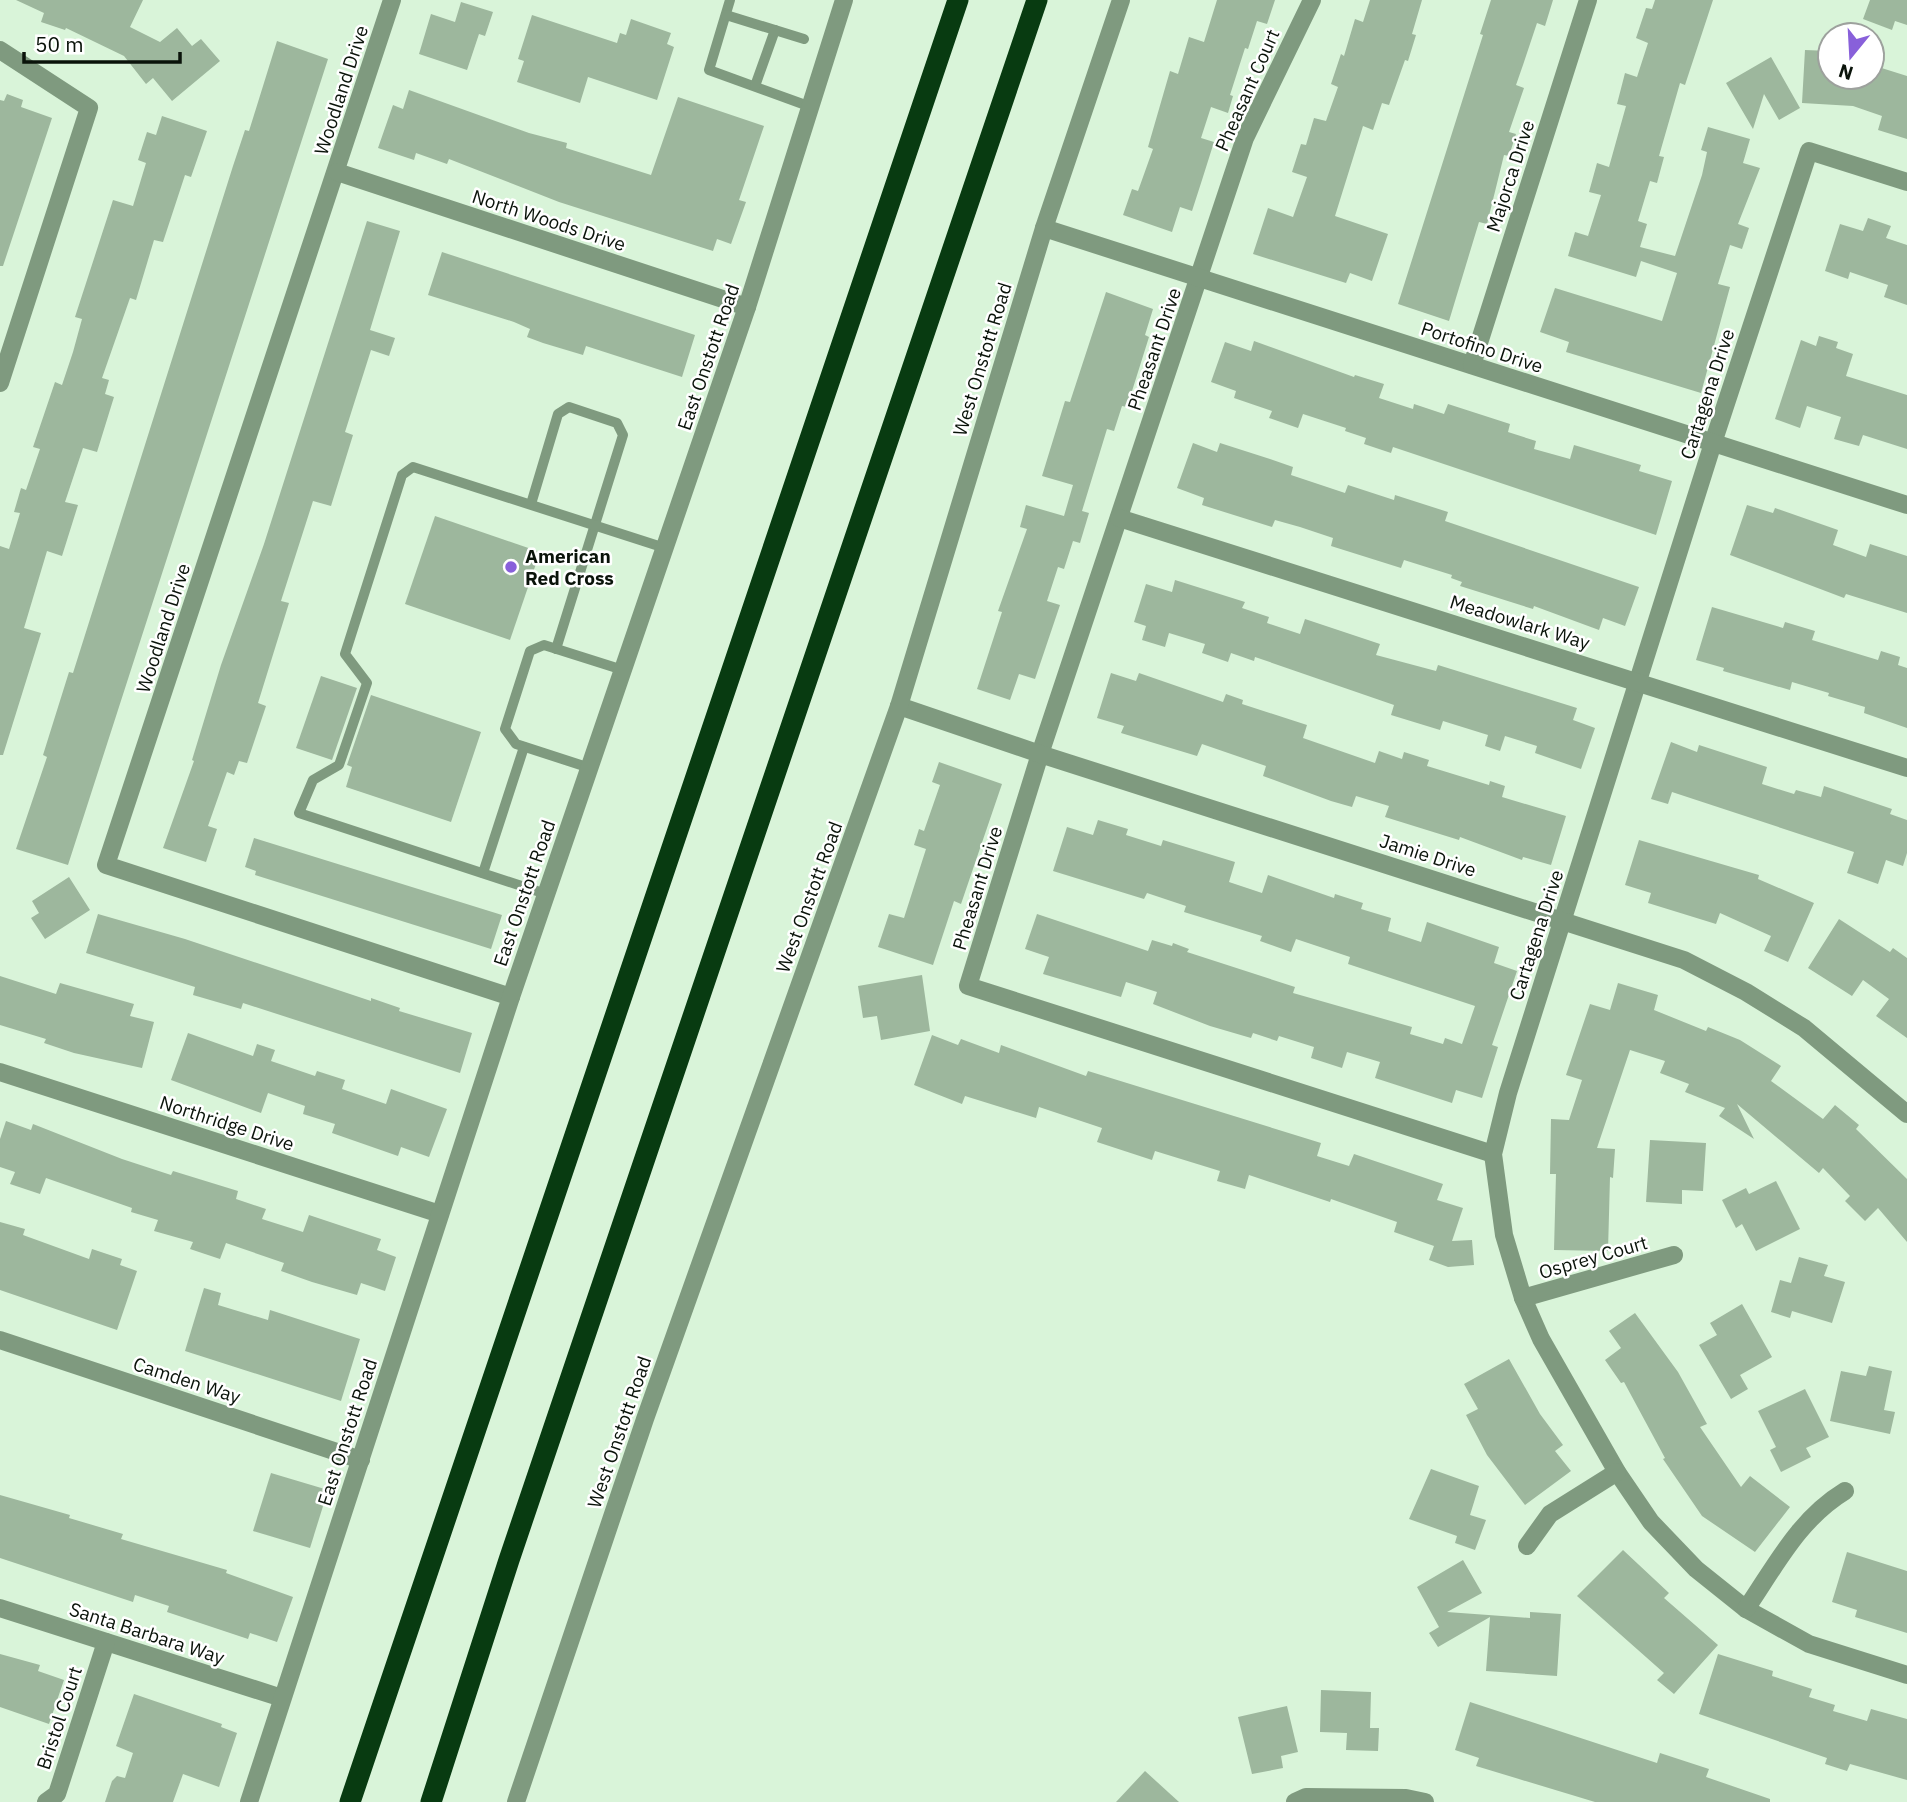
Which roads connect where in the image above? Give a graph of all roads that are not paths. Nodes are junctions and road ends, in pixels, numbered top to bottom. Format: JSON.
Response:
{"nodes":[{"id":1,"x":392,"y":0,"type":"edge"},
{"id":2,"x":730,"y":0,"type":"edge"},
{"id":3,"x":844,"y":0,"type":"edge"},
{"id":4,"x":958,"y":0,"type":"edge"},
{"id":5,"x":1037,"y":0,"type":"edge"},
{"id":6,"x":1121,"y":0,"type":"edge"},
{"id":7,"x":1312,"y":0,"type":"edge"},
{"id":8,"x":1588,"y":0,"type":"edge"},
{"id":9,"x":726,"y":15,"type":"junction"},
{"id":10,"x":775,"y":30,"type":"junction"},
{"id":11,"x":804,"y":39,"type":"dead end"},
{"id":12,"x":0,"y":50,"type":"edge"},
{"id":13,"x":755,"y":86,"type":"junction"},
{"id":14,"x":811,"y":107,"type":"junction"},
{"id":15,"x":337,"y":173,"type":"junction"},
{"id":16,"x":1907,"y":182,"type":"edge"},
{"id":17,"x":1044,"y":228,"type":"junction"},
{"id":18,"x":1200,"y":279,"type":"junction"},
{"id":19,"x":747,"y":307,"type":"junction"},
{"id":20,"x":1472,"y":365,"type":"junction"},
{"id":21,"x":0,"y":383,"type":"edge"},
{"id":22,"x":1713,"y":443,"type":"junction"},
{"id":23,"x":531,"y":504,"type":"junction"},
{"id":24,"x":1907,"y":505,"type":"edge"},
{"id":25,"x":1119,"y":518,"type":"junction"},
{"id":26,"x":595,"y":525,"type":"junction"},
{"id":27,"x":665,"y":548,"type":"junction"},
{"id":28,"x":556,"y":649,"type":"junction"},
{"id":29,"x":623,"y":670,"type":"junction"},
{"id":30,"x":1639,"y":681,"type":"junction"},
{"id":31,"x":900,"y":706,"type":"junction"},
{"id":32,"x":524,"y":747,"type":"junction"},
{"id":33,"x":1040,"y":754,"type":"junction"},
{"id":34,"x":590,"y":768,"type":"junction"},
{"id":35,"x":1907,"y":768,"type":"edge"},
{"id":36,"x":482,"y":873,"type":"junction"},
{"id":37,"x":546,"y":894,"type":"junction"},
{"id":38,"x":1563,"y":920,"type":"junction"},
{"id":39,"x":511,"y":996,"type":"junction"},
{"id":40,"x":0,"y":1072,"type":"edge"},
{"id":41,"x":1907,"y":1114,"type":"edge"},
{"id":42,"x":1493,"y":1154,"type":"junction"},
{"id":43,"x":440,"y":1214,"type":"junction"},
{"id":44,"x":1674,"y":1255,"type":"dead end"},
{"id":45,"x":1524,"y":1298,"type":"junction"},
{"id":46,"x":0,"y":1340,"type":"edge"},
{"id":47,"x":361,"y":1460,"type":"junction"},
{"id":48,"x":1617,"y":1472,"type":"junction"},
{"id":49,"x":1845,"y":1491,"type":"dead end"},
{"id":50,"x":1527,"y":1546,"type":"dead end"},
{"id":51,"x":0,"y":1608,"type":"edge"},
{"id":52,"x":1746,"y":1609,"type":"junction"},
{"id":53,"x":106,"y":1642,"type":"junction"},
{"id":54,"x":1907,"y":1675,"type":"edge"},
{"id":55,"x":282,"y":1698,"type":"junction"},
{"id":56,"x":46,"y":1802,"type":"edge"},
{"id":57,"x":249,"y":1802,"type":"edge"},
{"id":58,"x":349,"y":1802,"type":"edge"},
{"id":59,"x":431,"y":1802,"type":"edge"},
{"id":60,"x":516,"y":1802,"type":"edge"},
{"id":61,"x":1295,"y":1802,"type":"edge"},
{"id":62,"x":1425,"y":1802,"type":"edge"}],
"edges":[{"from":1,"to":15,"type":"street","name":"Woodland Drive"},
{"from":2,"to":9,"type":"lane"},
{"from":3,"to":14,"type":"street","name":"East Onstott Road"},
{"from":4,"to":58,"type":"highway"},
{"from":5,"to":59,"type":"highway"},
{"from":6,"to":17,"type":"street","name":"West Onstott Road"},
{"from":7,"to":18,"type":"street","name":"Pheasant Court"},
{"from":8,"to":20,"type":"street","name":"Majorca Drive"},
{"from":9,"to":10,"type":"lane"},
{"from":9,"to":13,"type":"lane"},
{"from":10,"to":11,"type":"lane"},
{"from":10,"to":13,"type":"lane"},
{"from":12,"to":21,"type":"street"},
{"from":13,"to":14,"type":"lane"},
{"from":14,"to":19,"type":"street","name":"East Onstott Road"},
{"from":15,"to":19,"type":"street","name":"North Woods Drive"},
{"from":15,"to":39,"type":"street","name":"Woodland Drive"},
{"from":16,"to":22,"type":"street","name":"Cartagena Drive"},
{"from":17,"to":18,"type":"street","name":"Portofino Drive"},
{"from":17,"to":31,"type":"street","name":"West Onstott Road"},
{"from":18,"to":20,"type":"street","name":"Portofino Drive"},
{"from":18,"to":25,"type":"street","name":"Pheasant Drive"},
{"from":19,"to":27,"type":"street","name":"East Onstott Road"},
{"from":20,"to":22,"type":"street","name":"Portofino Drive"},
{"from":22,"to":24,"type":"street","name":"Portofino Drive"},
{"from":22,"to":30,"type":"street","name":"Cartagena Drive"},
{"from":23,"to":26,"type":"lane"},
{"from":23,"to":26,"type":"lane"},
{"from":23,"to":36,"type":"lane"},
{"from":25,"to":30,"type":"street","name":"Meadowlark Way"},
{"from":25,"to":33,"type":"street","name":"Pheasant Drive"},
{"from":26,"to":27,"type":"lane"},
{"from":26,"to":28,"type":"lane"},
{"from":27,"to":29,"type":"street","name":"East Onstott Road"},
{"from":28,"to":29,"type":"lane"},
{"from":28,"to":32,"type":"lane"},
{"from":29,"to":34,"type":"street","name":"East Onstott Road"},
{"from":30,"to":35,"type":"street","name":"Meadowlark Way"},
{"from":30,"to":38,"type":"street","name":"Cartagena Drive"},
{"from":31,"to":33,"type":"street","name":"Jamie Drive"},
{"from":31,"to":60,"type":"street","name":"West Onstott Road"},
{"from":32,"to":34,"type":"lane"},
{"from":32,"to":36,"type":"lane"},
{"from":33,"to":38,"type":"street","name":"Jamie Drive"},
{"from":33,"to":42,"type":"street","name":"Pheasant Drive"},
{"from":34,"to":37,"type":"street","name":"East Onstott Road"},
{"from":36,"to":37,"type":"lane"},
{"from":37,"to":39,"type":"street","name":"East Onstott Road"},
{"from":38,"to":41,"type":"street","name":"Jamie Drive"},
{"from":38,"to":42,"type":"street","name":"Cartagena Drive"},
{"from":39,"to":43,"type":"street","name":"East Onstott Road"},
{"from":40,"to":43,"type":"street","name":"Northridge Drive"},
{"from":42,"to":45,"type":"street","name":"Cartagena Drive"},
{"from":43,"to":47,"type":"street","name":"East Onstott Road"},
{"from":44,"to":45,"type":"street","name":"Osprey Court"},
{"from":45,"to":48,"type":"street","name":"Cartagena Drive"},
{"from":46,"to":47,"type":"street","name":"Camden Way"},
{"from":47,"to":55,"type":"street","name":"East Onstott Road"},
{"from":48,"to":50,"type":"street"},
{"from":48,"to":52,"type":"street","name":"Cartagena Drive"},
{"from":49,"to":52,"type":"street"},
{"from":51,"to":53,"type":"street","name":"Santa Barbara Way"},
{"from":52,"to":54,"type":"street","name":"Cartagena Drive"},
{"from":53,"to":55,"type":"street","name":"Santa Barbara Way"},
{"from":53,"to":56,"type":"street","name":"Bristol Court"},
{"from":55,"to":57,"type":"street","name":"East Onstott Road"},
{"from":61,"to":62,"type":"street"}]}
